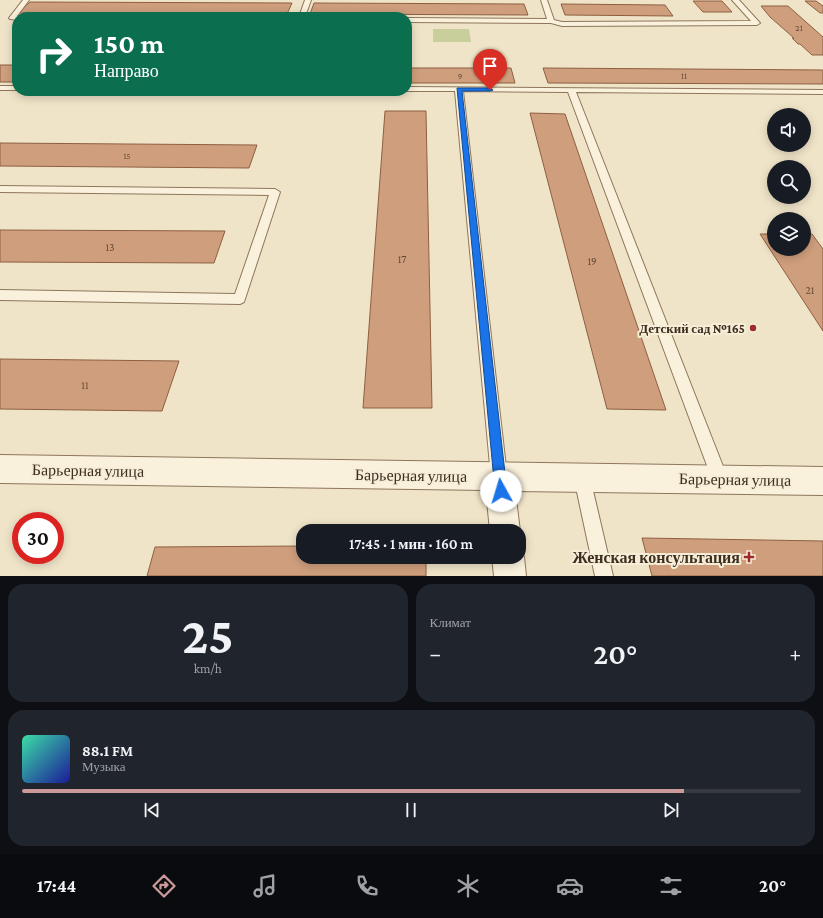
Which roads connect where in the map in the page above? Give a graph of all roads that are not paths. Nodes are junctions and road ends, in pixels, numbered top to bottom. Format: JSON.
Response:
{"nodes":[{"id":1,"x":26,"y":0,"type":"edge"},
{"id":2,"x":308,"y":0,"type":"edge"},
{"id":3,"x":544,"y":0,"type":"edge"},
{"id":4,"x":735,"y":0,"type":"edge"},
{"id":5,"x":17,"y":12,"type":"edge"},
{"id":6,"x":304,"y":12,"type":"edge"},
{"id":7,"x":412,"y":20,"type":"edge"},
{"id":8,"x":551,"y":20,"type":"junction"},
{"id":9,"x":0,"y":88,"type":"edge"},
{"id":10,"x":12,"y":88,"type":"edge"},
{"id":11,"x":412,"y":89,"type":"edge"},
{"id":12,"x":459,"y":89,"type":"junction"},
{"id":13,"x":571,"y":90,"type":"junction"},
{"id":14,"x":823,"y":92,"type":"edge"},
{"id":15,"x":0,"y":189,"type":"edge"},
{"id":16,"x":0,"y":294,"type":"edge"},
{"id":17,"x":0,"y":469,"type":"edge"},
{"id":18,"x":499,"y":476,"type":"junction"},
{"id":19,"x":582,"y":478,"type":"junction"},
{"id":20,"x":720,"y":479,"type":"junction"},
{"id":21,"x":823,"y":481,"type":"edge"},
{"id":22,"x":504,"y":524,"type":"edge"},
{"id":23,"x":509,"y":564,"type":"edge"},
{"id":24,"x":510,"y":576,"type":"edge"},
{"id":25,"x":604,"y":576,"type":"edge"}],
"edges":[{"from":1,"to":5,"type":"lane"},
{"from":2,"to":6,"type":"lane"},
{"from":3,"to":8,"type":"lane"},
{"from":4,"to":8,"type":"lane"},
{"from":7,"to":8,"type":"lane"},
{"from":9,"to":10,"type":"lane"},
{"from":11,"to":12,"type":"lane"},
{"from":12,"to":13,"type":"lane"},
{"from":12,"to":18,"type":"lane"},
{"from":13,"to":14,"type":"lane"},
{"from":13,"to":20,"type":"lane"},
{"from":15,"to":16,"type":"lane"},
{"from":17,"to":18,"type":"street","name":"Барьерная улица"},
{"from":18,"to":19,"type":"street","name":"Барьерная улица"},
{"from":18,"to":22,"type":"street"},
{"from":19,"to":20,"type":"street","name":"Барьерная улица"},
{"from":19,"to":25,"type":"lane"},
{"from":20,"to":21,"type":"street","name":"Барьерная улица"},
{"from":23,"to":24,"type":"street"}]}
